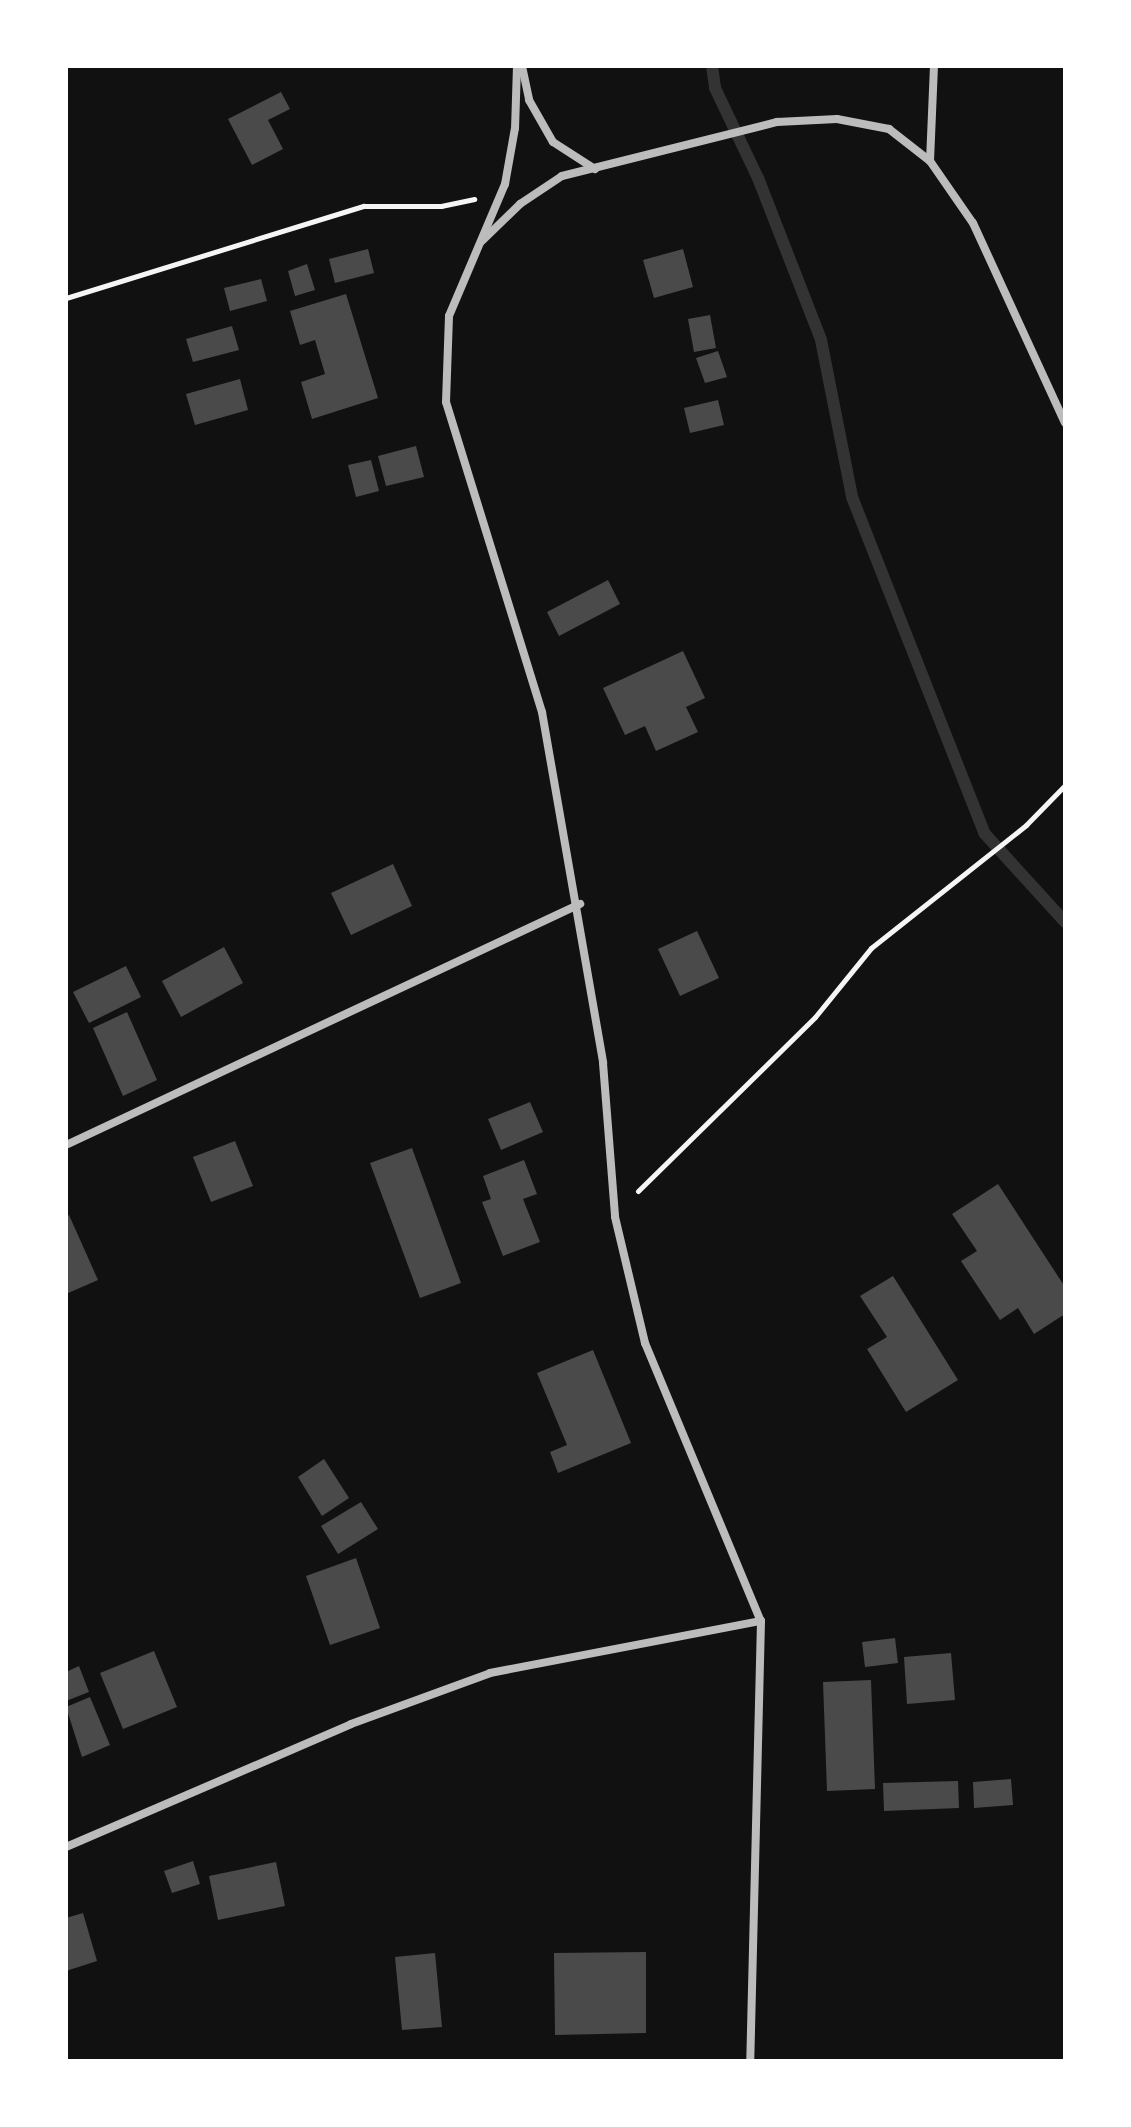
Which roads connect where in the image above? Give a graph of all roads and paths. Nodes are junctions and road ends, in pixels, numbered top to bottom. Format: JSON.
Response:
{"nodes":[{"id":1,"x":519,"y":66,"type":"edge"},
{"id":2,"x":934,"y":66,"type":"edge"},
{"id":3,"x":930,"y":161,"type":"junction"},
{"id":4,"x":595,"y":170,"type":"junction"},
{"id":5,"x":503,"y":189,"type":"junction"},
{"id":6,"x":476,"y":247,"type":"junction"},
{"id":7,"x":66,"y":298,"type":"edge"},
{"id":8,"x":1065,"y":423,"type":"edge"},
{"id":9,"x":1065,"y":785,"type":"edge"},
{"id":10,"x":580,"y":904,"type":"junction"},
{"id":11,"x":66,"y":1145,"type":"edge"},
{"id":12,"x":615,"y":1217,"type":"junction"},
{"id":13,"x":761,"y":1621,"type":"junction"},
{"id":14,"x":66,"y":1847,"type":"edge"},
{"id":15,"x":750,"y":2061,"type":"edge"}],
"edges":[{"from":1,"to":4,"type":"street"},
{"from":1,"to":5,"type":"street"},
{"from":2,"to":3,"type":"street"},
{"from":3,"to":4,"type":"street"},
{"from":3,"to":8,"type":"street"},
{"from":4,"to":6,"type":"street"},
{"from":5,"to":6,"type":"street"},
{"from":5,"to":7,"type":"path"},
{"from":6,"to":10,"type":"street"},
{"from":9,"to":12,"type":"path"},
{"from":10,"to":11,"type":"street"},
{"from":10,"to":12,"type":"street"},
{"from":12,"to":13,"type":"street"},
{"from":13,"to":14,"type":"street"},
{"from":13,"to":15,"type":"street"}]}
